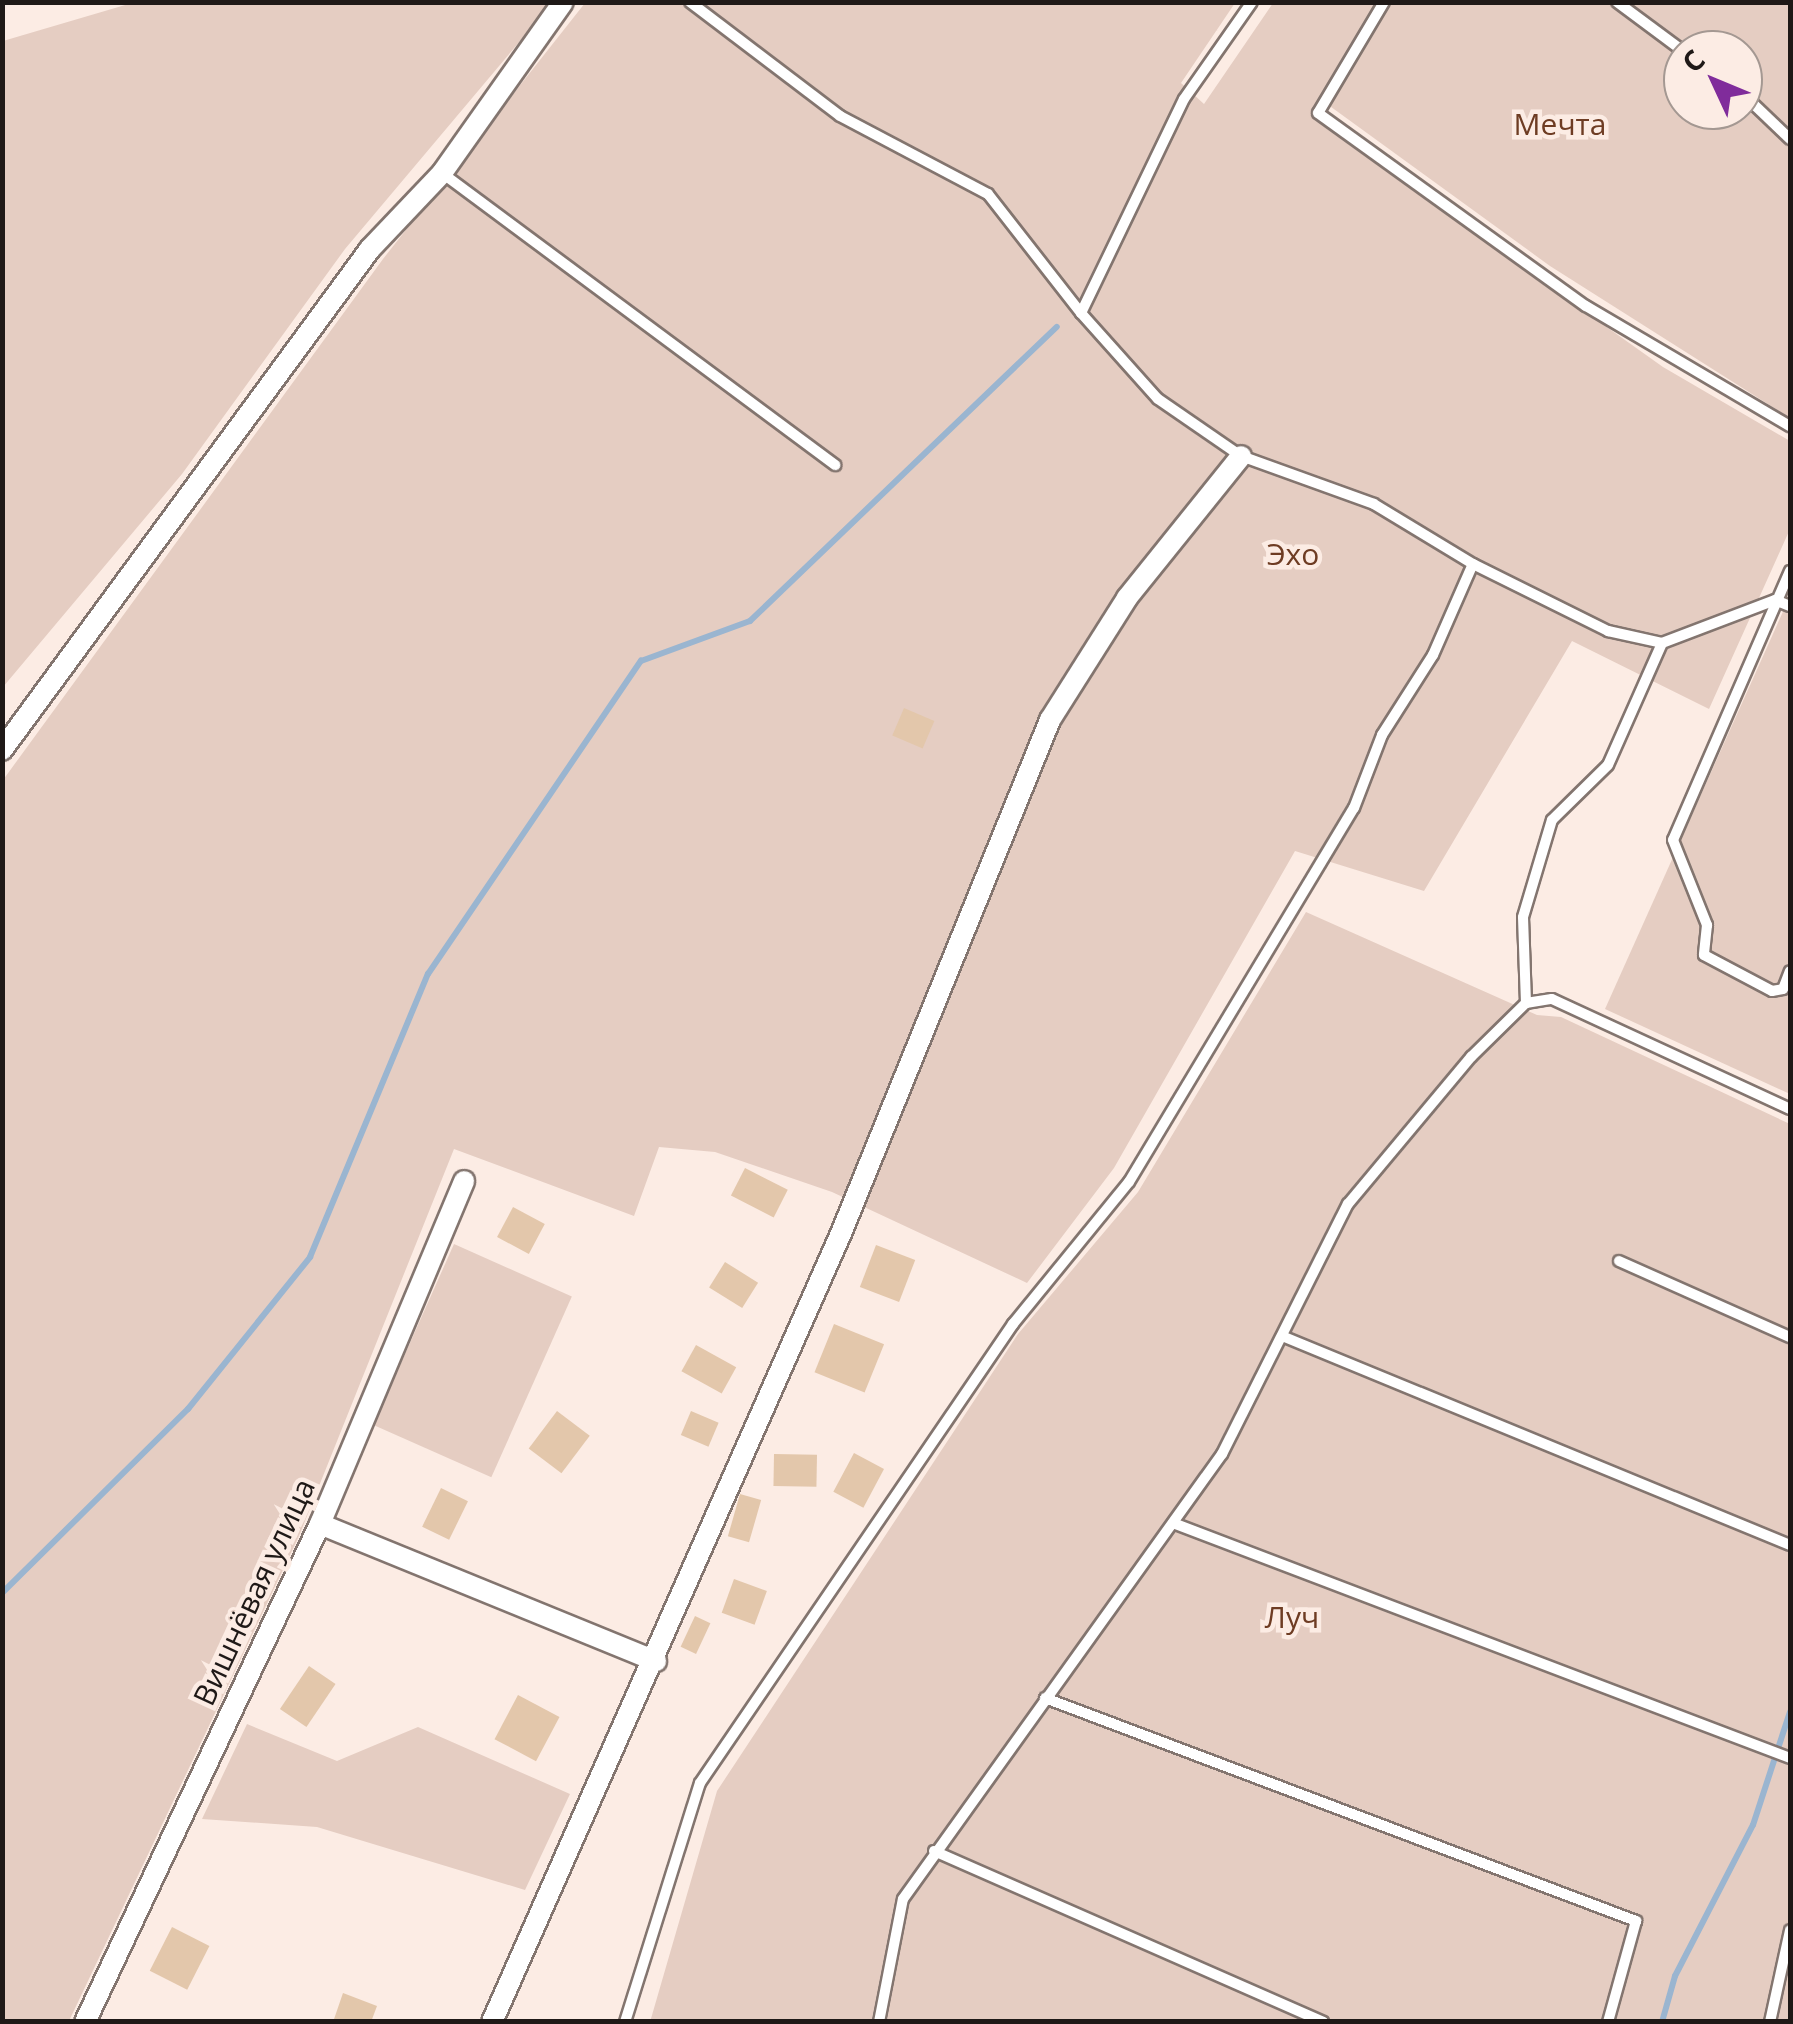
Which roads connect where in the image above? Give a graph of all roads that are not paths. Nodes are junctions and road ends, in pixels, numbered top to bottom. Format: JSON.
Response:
{"nodes":[{"id":1,"x":563,"y":2,"type":"edge"},
{"id":2,"x":690,"y":2,"type":"edge"},
{"id":3,"x":1252,"y":2,"type":"edge"},
{"id":4,"x":1384,"y":2,"type":"edge"},
{"id":5,"x":1617,"y":2,"type":"edge"},
{"id":6,"x":1663,"y":36,"type":"edge"},
{"id":7,"x":1763,"y":114,"type":"edge"},
{"id":8,"x":1790,"y":140,"type":"edge"},
{"id":9,"x":442,"y":174,"type":"junction"},
{"id":10,"x":1081,"y":314,"type":"junction"},
{"id":11,"x":1790,"y":426,"type":"edge"},
{"id":12,"x":1242,"y":456,"type":"junction"},
{"id":13,"x":835,"y":465,"type":"dead end"},
{"id":14,"x":1473,"y":564,"type":"junction"},
{"id":15,"x":1790,"y":571,"type":"edge"},
{"id":16,"x":1775,"y":600,"type":"junction"},
{"id":17,"x":1790,"y":606,"type":"edge"},
{"id":18,"x":1662,"y":643,"type":"junction"},
{"id":19,"x":2,"y":750,"type":"edge"},
{"id":20,"x":1790,"y":971,"type":"edge"},
{"id":21,"x":1526,"y":1003,"type":"junction"},
{"id":22,"x":1790,"y":1109,"type":"edge"},
{"id":23,"x":464,"y":1182,"type":"dead end"},
{"id":24,"x":1619,"y":1261,"type":"dead end"},
{"id":25,"x":1282,"y":1336,"type":"junction"},
{"id":26,"x":1790,"y":1337,"type":"edge"},
{"id":27,"x":1173,"y":1523,"type":"junction"},
{"id":28,"x":320,"y":1524,"type":"junction"},
{"id":29,"x":1790,"y":1545,"type":"edge"},
{"id":30,"x":656,"y":1661,"type":"junction"},
{"id":31,"x":1045,"y":1698,"type":"junction"},
{"id":32,"x":1790,"y":1758,"type":"edge"},
{"id":33,"x":934,"y":1851,"type":"junction"},
{"id":34,"x":1790,"y":1930,"type":"edge"},
{"id":35,"x":85,"y":2022,"type":"edge"},
{"id":36,"x":492,"y":2022,"type":"edge"},
{"id":37,"x":625,"y":2022,"type":"edge"},
{"id":38,"x":879,"y":2022,"type":"edge"},
{"id":39,"x":1323,"y":2022,"type":"edge"},
{"id":40,"x":1608,"y":2022,"type":"edge"},
{"id":41,"x":1770,"y":2022,"type":"edge"}],
"edges":[{"from":1,"to":9,"type":"street"},
{"from":2,"to":10,"type":"lane"},
{"from":3,"to":10,"type":"lane"},
{"from":4,"to":11,"type":"lane"},
{"from":5,"to":6,"type":"lane"},
{"from":7,"to":8,"type":"lane"},
{"from":9,"to":13,"type":"lane"},
{"from":9,"to":19,"type":"street"},
{"from":10,"to":12,"type":"lane"},
{"from":12,"to":14,"type":"lane"},
{"from":12,"to":30,"type":"street"},
{"from":14,"to":18,"type":"lane"},
{"from":14,"to":37,"type":"lane"},
{"from":15,"to":16,"type":"lane"},
{"from":16,"to":17,"type":"lane"},
{"from":16,"to":18,"type":"lane"},
{"from":16,"to":20,"type":"lane"},
{"from":18,"to":21,"type":"lane"},
{"from":21,"to":22,"type":"lane"},
{"from":21,"to":25,"type":"lane"},
{"from":23,"to":28,"type":"street","name":"Вишнёвая улица"},
{"from":24,"to":26,"type":"lane"},
{"from":25,"to":27,"type":"lane"},
{"from":25,"to":29,"type":"lane"},
{"from":27,"to":31,"type":"lane"},
{"from":27,"to":32,"type":"lane"},
{"from":28,"to":30,"type":"street"},
{"from":28,"to":35,"type":"street","name":"Вишнёвая улица"},
{"from":30,"to":36,"type":"street"},
{"from":31,"to":33,"type":"lane"},
{"from":31,"to":40,"type":"lane"},
{"from":33,"to":38,"type":"lane"},
{"from":33,"to":39,"type":"lane"},
{"from":34,"to":41,"type":"lane"}]}
